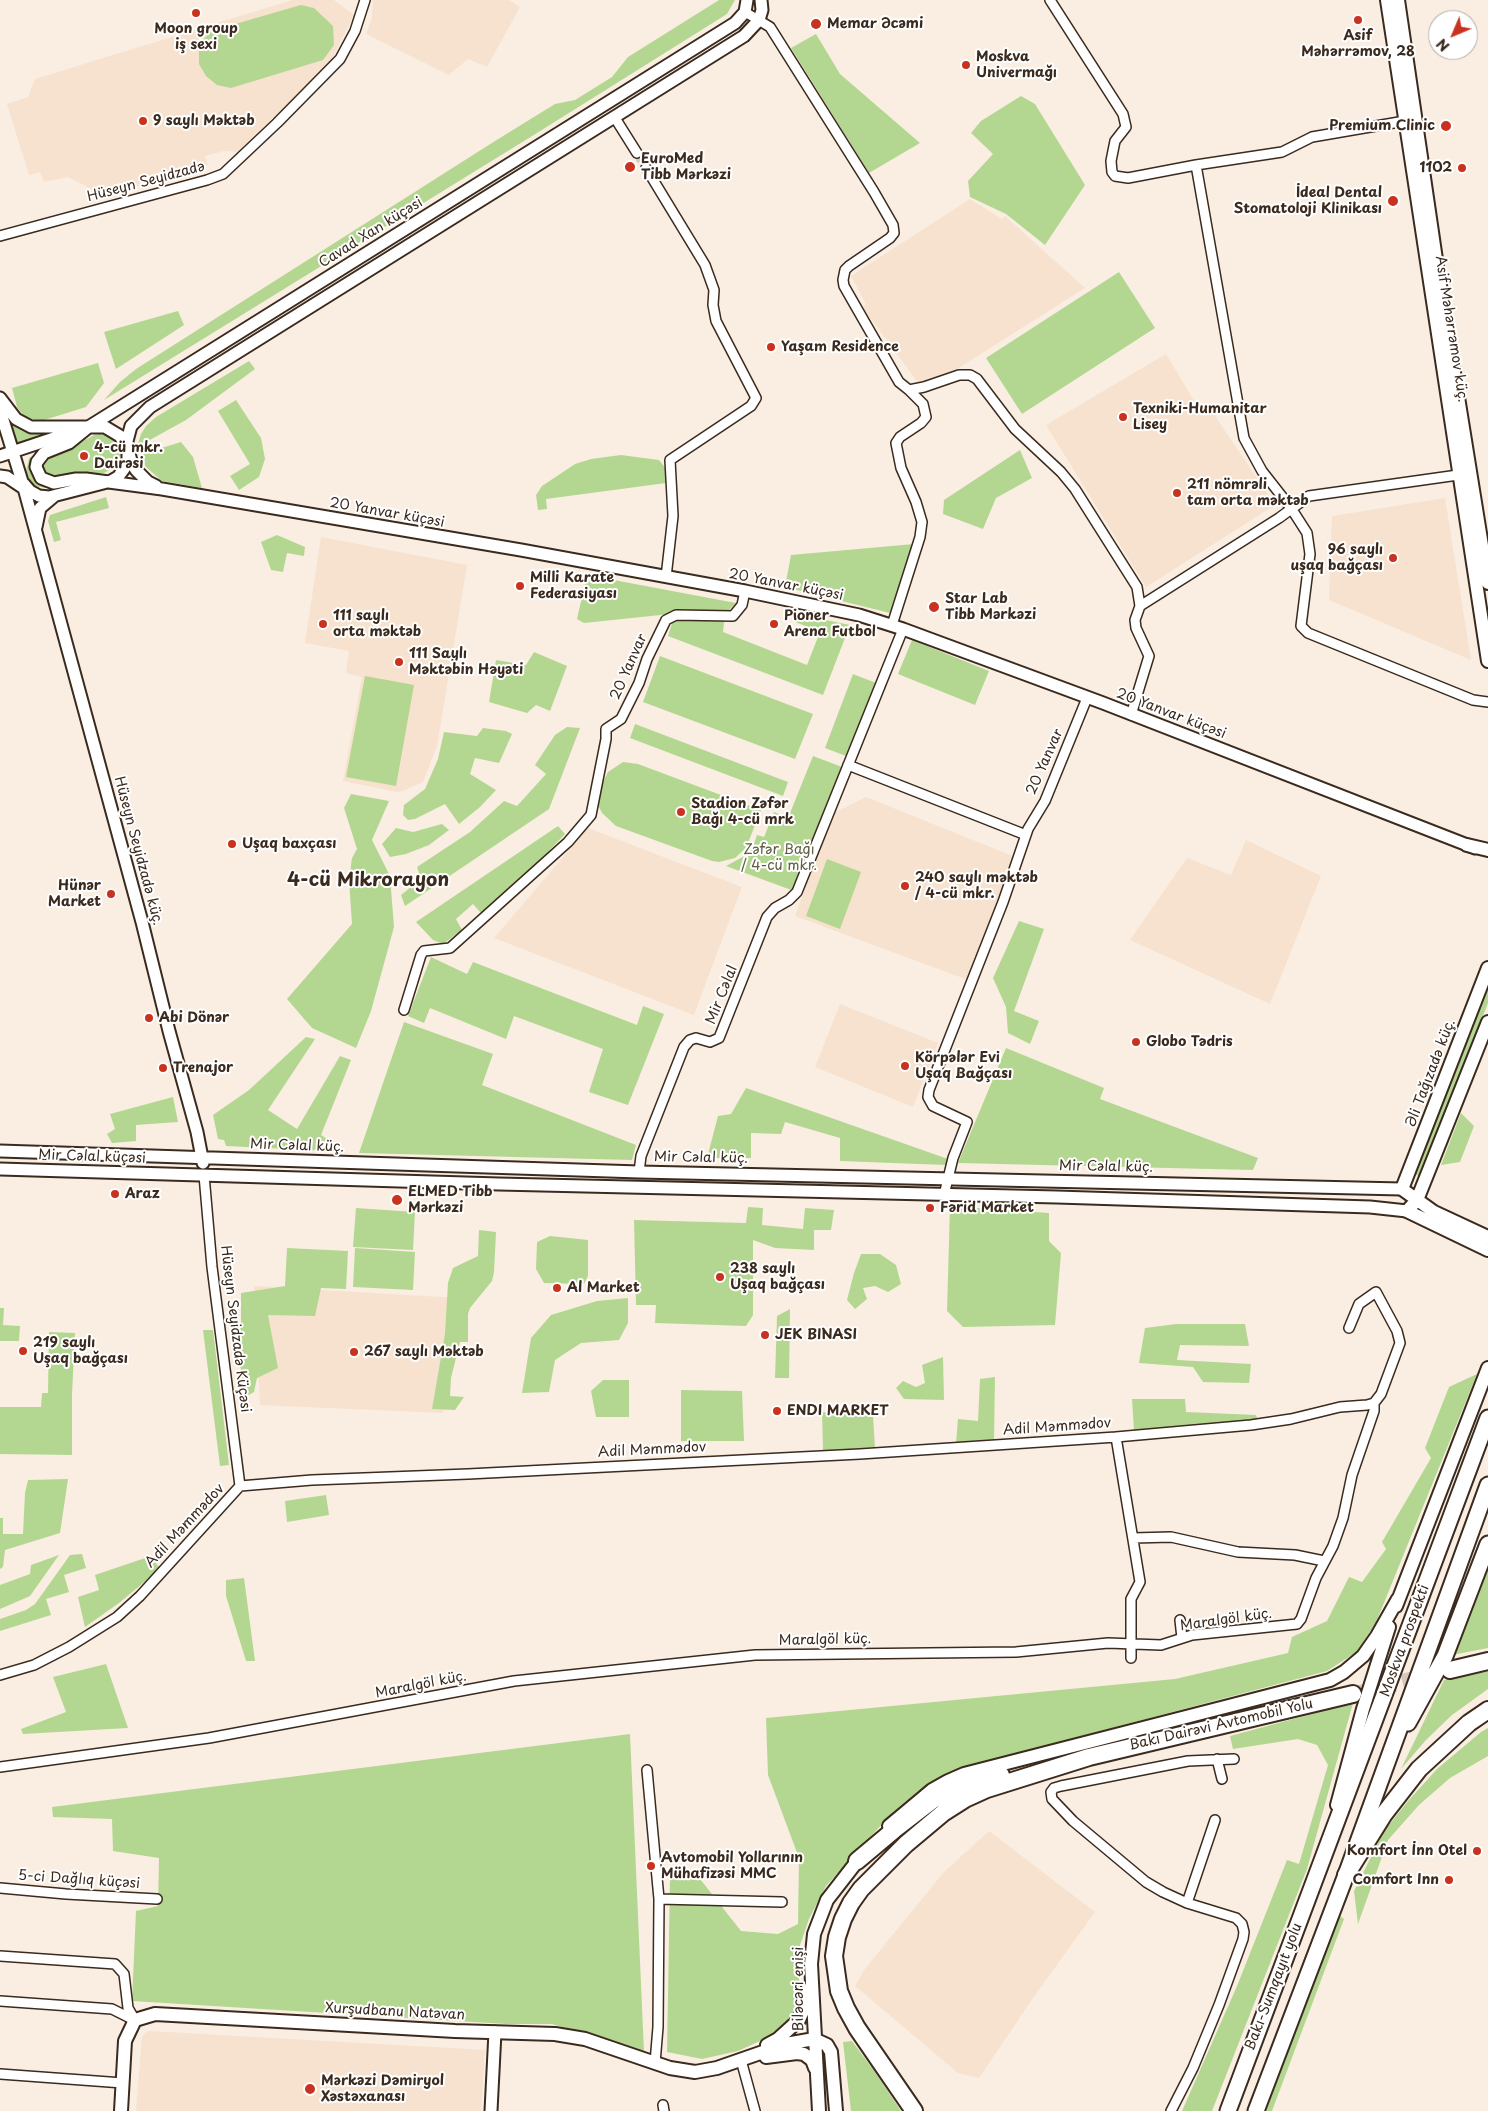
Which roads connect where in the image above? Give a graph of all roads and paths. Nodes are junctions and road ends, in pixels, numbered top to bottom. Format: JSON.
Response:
{"nodes":[{"id":1,"x":365,"y":0,"type":"edge"},
{"id":2,"x":761,"y":0,"type":"edge"},
{"id":3,"x":1050,"y":0,"type":"edge"},
{"id":4,"x":1387,"y":0,"type":"edge"},
{"id":5,"x":1398,"y":0,"type":"edge"},
{"id":6,"x":746,"y":6,"type":"edge"},
{"id":7,"x":759,"y":20,"type":"junction"},
{"id":8,"x":1408,"y":115,"type":"junction"},
{"id":9,"x":615,"y":118,"type":"junction"},
{"id":10,"x":637,"y":153,"type":"tunnel mouth"},
{"id":11,"x":1196,"y":166,"type":"junction"},
{"id":12,"x":646,"y":168,"type":"tunnel mouth"},
{"id":13,"x":0,"y":236,"type":"edge"},
{"id":14,"x":908,"y":390,"type":"junction"},
{"id":15,"x":0,"y":398,"type":"edge"},
{"id":16,"x":0,"y":410,"type":"edge"},
{"id":17,"x":4,"y":422,"type":"junction"},
{"id":18,"x":90,"y":426,"type":"junction"},
{"id":19,"x":38,"y":444,"type":"junction"},
{"id":20,"x":128,"y":450,"type":"junction"},
{"id":21,"x":0,"y":451,"type":"edge"},
{"id":22,"x":12,"y":452,"type":"junction"},
{"id":23,"x":0,"y":456,"type":"edge"},
{"id":24,"x":1464,"y":474,"type":"junction"},
{"id":25,"x":0,"y":476,"type":"edge"},
{"id":26,"x":111,"y":481,"type":"junction"},
{"id":27,"x":22,"y":483,"type":"junction"},
{"id":28,"x":162,"y":489,"type":"junction"},
{"id":29,"x":53,"y":497,"type":"junction"},
{"id":30,"x":1291,"y":508,"type":"junction"},
{"id":31,"x":36,"y":534,"type":"junction"},
{"id":32,"x":666,"y":577,"type":"junction"},
{"id":33,"x":1488,"y":582,"type":"edge"},
{"id":34,"x":745,"y":591,"type":"junction"},
{"id":35,"x":1140,"y":606,"type":"junction"},
{"id":36,"x":898,"y":627,"type":"junction"},
{"id":37,"x":1488,"y":662,"type":"edge"},
{"id":38,"x":1087,"y":698,"type":"junction"},
{"id":39,"x":1488,"y":702,"type":"edge"},
{"id":40,"x":1131,"y":715,"type":"junction"},
{"id":41,"x":848,"y":765,"type":"junction"},
{"id":42,"x":1026,"y":835,"type":"junction"},
{"id":43,"x":1467,"y":845,"type":"joint"},
{"id":44,"x":1488,"y":852,"type":"edge"},
{"id":45,"x":1488,"y":968,"type":"edge"},
{"id":46,"x":404,"y":1010,"type":"dead end"},
{"id":47,"x":1488,"y":1022,"type":"edge"},
{"id":48,"x":0,"y":1151,"type":"edge"},
{"id":49,"x":202,"y":1158,"type":"junction"},
{"id":50,"x":0,"y":1169,"type":"edge"},
{"id":51,"x":639,"y":1172,"type":"junction"},
{"id":52,"x":1408,"y":1172,"type":"junction"},
{"id":53,"x":204,"y":1175,"type":"junction"},
{"id":54,"x":947,"y":1179,"type":"junction"},
{"id":55,"x":1426,"y":1181,"type":"junction"},
{"id":56,"x":1250,"y":1185,"type":"junction"},
{"id":57,"x":1402,"y":1189,"type":"junction"},
{"id":58,"x":944,"y":1195,"type":"junction"},
{"id":59,"x":1417,"y":1200,"type":"junction"},
{"id":60,"x":1249,"y":1203,"type":"junction"},
{"id":61,"x":1407,"y":1212,"type":"junction"},
{"id":62,"x":1488,"y":1237,"type":"edge"},
{"id":63,"x":1488,"y":1250,"type":"edge"},
{"id":64,"x":1349,"y":1328,"type":"dead end"},
{"id":65,"x":1488,"y":1368,"type":"edge"},
{"id":66,"x":1374,"y":1403,"type":"junction"},
{"id":67,"x":1488,"y":1418,"type":"edge"},
{"id":68,"x":1116,"y":1437,"type":"junction"},
{"id":69,"x":1488,"y":1485,"type":"edge"},
{"id":70,"x":240,"y":1486,"type":"junction"},
{"id":71,"x":1133,"y":1538,"type":"junction"},
{"id":72,"x":1488,"y":1544,"type":"edge"},
{"id":73,"x":1324,"y":1561,"type":"junction"},
{"id":74,"x":1398,"y":1599,"type":"junction"},
{"id":75,"x":1180,"y":1620,"type":"dead end"},
{"id":76,"x":1182,"y":1638,"type":"junction"},
{"id":77,"x":1130,"y":1644,"type":"junction"},
{"id":78,"x":1130,"y":1658,"type":"dead end"},
{"id":79,"x":1488,"y":1661,"type":"edge"},
{"id":80,"x":1450,"y":1670,"type":"dead end"},
{"id":81,"x":0,"y":1674,"type":"edge"},
{"id":82,"x":1353,"y":1694,"type":"tunnel mouth"},
{"id":83,"x":1488,"y":1710,"type":"edge"},
{"id":84,"x":1089,"y":1757,"type":"junction"},
{"id":85,"x":1217,"y":1759,"type":"junction"},
{"id":86,"x":1234,"y":1759,"type":"dead end"},
{"id":87,"x":1385,"y":1763,"type":"junction"},
{"id":88,"x":0,"y":1767,"type":"edge"},
{"id":89,"x":647,"y":1770,"type":"dead end"},
{"id":90,"x":1222,"y":1779,"type":"dead end"},
{"id":91,"x":1214,"y":1820,"type":"dead end"},
{"id":92,"x":857,"y":1861,"type":"junction"},
{"id":93,"x":1321,"y":1863,"type":"junction"},
{"id":94,"x":1346,"y":1875,"type":"junction"},
{"id":95,"x":0,"y":1888,"type":"edge"},
{"id":96,"x":157,"y":1899,"type":"dead end"},
{"id":97,"x":658,"y":1899,"type":"junction"},
{"id":98,"x":782,"y":1902,"type":"dead end"},
{"id":99,"x":1187,"y":1903,"type":"junction"},
{"id":100,"x":0,"y":1956,"type":"edge"},
{"id":101,"x":811,"y":1964,"type":"junction"},
{"id":102,"x":0,"y":2001,"type":"edge"},
{"id":103,"x":135,"y":2020,"type":"junction"},
{"id":104,"x":495,"y":2032,"type":"junction"},
{"id":105,"x":814,"y":2039,"type":"junction"},
{"id":106,"x":741,"y":2060,"type":"junction"},
{"id":107,"x":655,"y":2063,"type":"junction"},
{"id":108,"x":817,"y":2072,"type":"junction"},
{"id":109,"x":0,"y":2074,"type":"edge"},
{"id":110,"x":122,"y":2083,"type":"junction"},
{"id":111,"x":121,"y":2111,"type":"edge"},
{"id":112,"x":491,"y":2111,"type":"edge"},
{"id":113,"x":755,"y":2111,"type":"edge"},
{"id":114,"x":819,"y":2111,"type":"edge"},
{"id":115,"x":836,"y":2111,"type":"edge"},
{"id":116,"x":914,"y":2111,"type":"edge"},
{"id":117,"x":1171,"y":2111,"type":"edge"},
{"id":118,"x":1228,"y":2111,"type":"edge"},
{"id":119,"x":1256,"y":2111,"type":"edge"}],
"edges":[{"from":1,"to":13,"type":"street","name":"Hüseyn Seyidzadə"},
{"from":2,"to":7,"type":"street"},
{"from":3,"to":11,"type":"street"},
{"from":4,"to":8,"type":"main road","name":"Asif Məhərrəmov küç."},
{"from":5,"to":8,"type":"main road","name":"Asif Məhərrəmov küç."},
{"from":6,"to":7,"type":"street"},
{"from":6,"to":18,"type":"street","name":"Cavad Xan küçəsi"},
{"from":7,"to":9,"type":"street"},
{"from":7,"to":14,"type":"street"},
{"from":8,"to":11,"type":"street"},
{"from":8,"to":24,"type":"main road","name":"Asif Məhərrəmov küç."},
{"from":9,"to":10,"type":"street"},
{"from":9,"to":20,"type":"street"},
{"from":11,"to":30,"type":"street"},
{"from":12,"to":32,"type":"street"},
{"from":14,"to":35,"type":"street"},
{"from":14,"to":36,"type":"street"},
{"from":15,"to":18,"type":"street"},
{"from":16,"to":17,"type":"street"},
{"from":17,"to":21,"type":"street"},
{"from":17,"to":22,"type":"street","name":"Hüseyn Seyidzadə küç."},
{"from":18,"to":19,"type":"street","name":"Cavad Xan küçəsi"},
{"from":18,"to":20,"type":"street"},
{"from":18,"to":26,"type":"street","name":"20 Yanvar küçəsi"},
{"from":19,"to":22,"type":"street","name":"Cavad Xan küçəsi"},
{"from":19,"to":27,"type":"street"},
{"from":20,"to":26,"type":"street"},
{"from":20,"to":28,"type":"street"},
{"from":22,"to":23,"type":"street","name":"Cavad Xan küçəsi"},
{"from":22,"to":27,"type":"street","name":"Hüseyn Seyidzadə küç."},
{"from":24,"to":30,"type":"street"},
{"from":24,"to":33,"type":"main road","name":"Asif Məhərrəmov küç."},
{"from":24,"to":37,"type":"main road","name":"Asif Məhərrəmov küç."},
{"from":25,"to":27,"type":"street"},
{"from":26,"to":28,"type":"street","name":"20 Yanvar küçəsi"},
{"from":26,"to":29,"type":"street"},
{"from":27,"to":29,"type":"street"},
{"from":27,"to":31,"type":"street","name":"Hüseyn Seyidzadə küç."},
{"from":28,"to":32,"type":"street","name":"20 Yanvar küçəsi"},
{"from":29,"to":31,"type":"street"},
{"from":30,"to":35,"type":"street"},
{"from":30,"to":39,"type":"street"},
{"from":31,"to":49,"type":"street","name":"Hüseyn Seyidzadə küç."},
{"from":32,"to":34,"type":"street","name":"20 Yanvar küçəsi"},
{"from":34,"to":36,"type":"street","name":"20 Yanvar küçəsi"},
{"from":34,"to":46,"type":"street","name":"20 Yanvar"},
{"from":35,"to":40,"type":"street"},
{"from":36,"to":38,"type":"street","name":"20 Yanvar küçəsi"},
{"from":36,"to":41,"type":"street"},
{"from":38,"to":40,"type":"street","name":"20 Yanvar küçəsi"},
{"from":38,"to":42,"type":"street","name":"20 Yanvar"},
{"from":40,"to":43,"type":"street","name":"20 Yanvar küçəsi"},
{"from":41,"to":42,"type":"street"},
{"from":41,"to":51,"type":"street","name":"Mir Cəlal"},
{"from":42,"to":54,"type":"street","name":"20 Yanvar"},
{"from":43,"to":44,"type":"main road"},
{"from":45,"to":52,"type":"main road","name":"Əli Tağızadə küç."},
{"from":47,"to":55,"type":"main road"},
{"from":48,"to":49,"type":"street","name":"Mir Cəlal küç."},
{"from":49,"to":51,"type":"street","name":"Mir Cəlal küç."},
{"from":49,"to":53,"type":"street","name":"Hüseyn Seyidzadə küç."},
{"from":50,"to":53,"type":"street","name":"Mir Cəlal küçəsi"},
{"from":51,"to":54,"type":"street","name":"Mir Cəlal küç."},
{"from":52,"to":55,"type":"main road"},
{"from":52,"to":57,"type":"main road","name":"Əli Tağızadə küç."},
{"from":53,"to":58,"type":"street"},
{"from":53,"to":70,"type":"street","name":"Hüseyn Seyidzadə Küçəsi"},
{"from":54,"to":56,"type":"street","name":"Mir Cəlal küç."},
{"from":54,"to":58,"type":"street"},
{"from":55,"to":59,"type":"main road"},
{"from":56,"to":57,"type":"street","name":"Mir Cəlal küç."},
{"from":56,"to":60,"type":"street"},
{"from":57,"to":59,"type":"main road"},
{"from":57,"to":61,"type":"main road"},
{"from":58,"to":60,"type":"street"},
{"from":59,"to":61,"type":"main road"},
{"from":59,"to":62,"type":"main road"},
{"from":60,"to":61,"type":"street"},
{"from":61,"to":63,"type":"main road"},
{"from":64,"to":66,"type":"street","name":"Maralgöl küç."},
{"from":65,"to":74,"type":"main road","name":"Moskva prospekti"},
{"from":66,"to":68,"type":"street","name":"Adil Məmmədov"},
{"from":66,"to":73,"type":"street","name":"Maralgöl küç."},
{"from":67,"to":93,"type":"highway","name":"Moskva prospekti"},
{"from":68,"to":70,"type":"street","name":"Adil Məmmədov"},
{"from":68,"to":71,"type":"street"},
{"from":69,"to":87,"type":"highway","name":"Moskva prospekti"},
{"from":70,"to":81,"type":"street","name":"Adil Məmmədov"},
{"from":71,"to":73,"type":"street"},
{"from":71,"to":77,"type":"street"},
{"from":72,"to":87,"type":"highway"},
{"from":73,"to":76,"type":"street","name":"Maralgöl küç."},
{"from":74,"to":92,"type":"main road","name":"Biləcəri enişi"},
{"from":74,"to":93,"type":"main road"},
{"from":75,"to":76,"type":"street"},
{"from":76,"to":77,"type":"street","name":"Maralgöl küç."},
{"from":77,"to":78,"type":"street"},
{"from":77,"to":88,"type":"street","name":"Maralgöl küç."},
{"from":79,"to":80,"type":"highway"},
{"from":82,"to":84,"type":"highway","name":"Bakı Dairəvi Avtomobil Yolu"},
{"from":83,"to":94,"type":"highway"},
{"from":84,"to":92,"type":"highway"},
{"from":84,"to":116,"type":"highway"},
{"from":85,"to":86,"type":"street"},
{"from":85,"to":90,"type":"street"},
{"from":85,"to":99,"type":"street"},
{"from":87,"to":94,"type":"highway","name":"Moskva prospekti"},
{"from":89,"to":97,"type":"street"},
{"from":91,"to":99,"type":"street"},
{"from":92,"to":101,"type":"main road","name":"Biləcəri enişi"},
{"from":93,"to":118,"type":"highway","name":"Bakı-Sumqayıt yolu"},
{"from":94,"to":119,"type":"highway","name":"Bakı-Sumqayıt yolu"},
{"from":95,"to":96,"type":"street","name":"5-ci Dağlıq küçəsi"},
{"from":97,"to":98,"type":"street"},
{"from":97,"to":107,"type":"street"},
{"from":99,"to":117,"type":"street"},
{"from":100,"to":103,"type":"street"},
{"from":101,"to":105,"type":"main road","name":"Biləcəri enişi"},
{"from":101,"to":106,"type":"main road"},
{"from":102,"to":103,"type":"street"},
{"from":103,"to":104,"type":"main road","name":"Xurşudbanu Natəvan"},
{"from":103,"to":110,"type":"main road"},
{"from":104,"to":107,"type":"main road","name":"Xurşudbanu Natəvan"},
{"from":104,"to":112,"type":"street"},
{"from":105,"to":106,"type":"main road"},
{"from":105,"to":108,"type":"main road","name":"Biləcəri enişi"},
{"from":105,"to":115,"type":"main road"},
{"from":106,"to":107,"type":"main road","name":"Xurşudbanu Natəvan"},
{"from":106,"to":108,"type":"main road"},
{"from":106,"to":113,"type":"street"},
{"from":108,"to":114,"type":"main road","name":"Biləcəri enişi"},
{"from":109,"to":110,"type":"street"},
{"from":110,"to":111,"type":"main road"}]}
